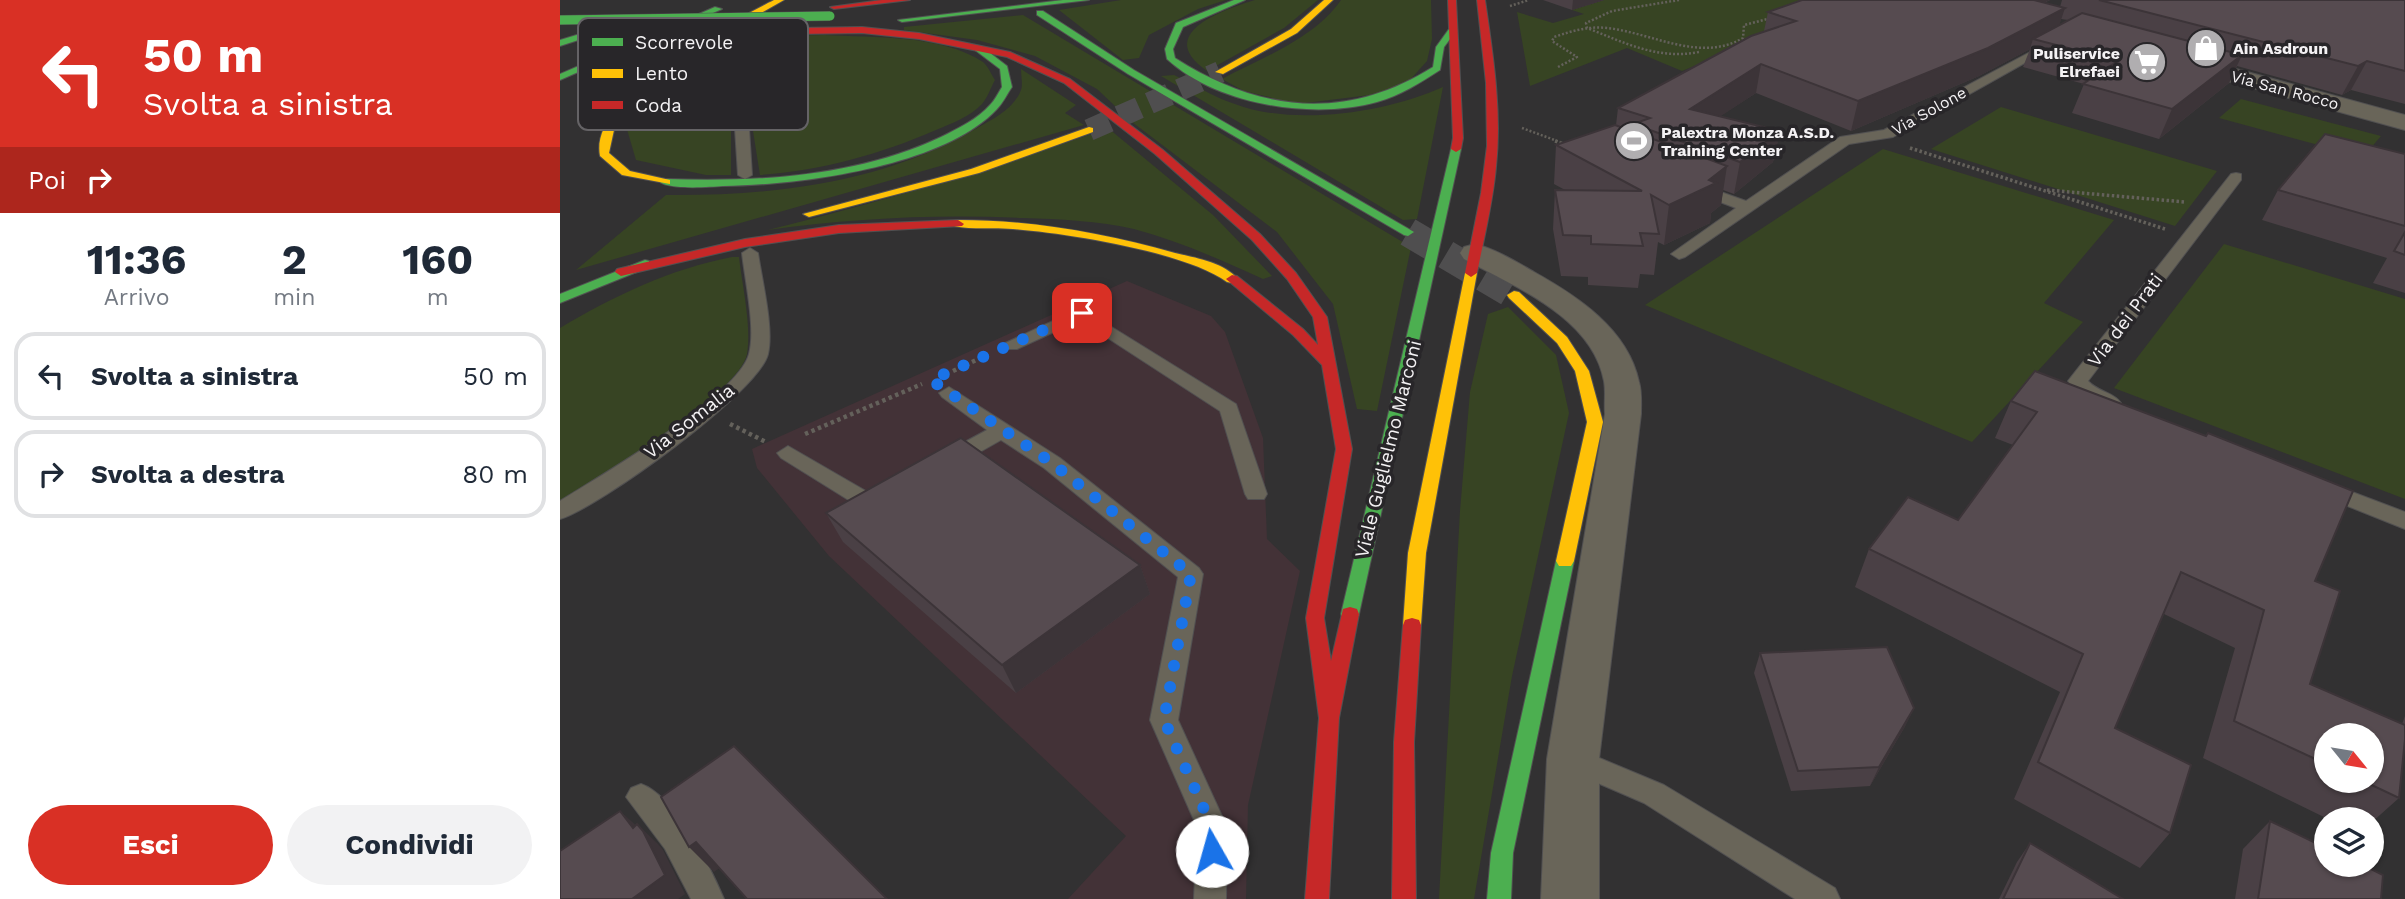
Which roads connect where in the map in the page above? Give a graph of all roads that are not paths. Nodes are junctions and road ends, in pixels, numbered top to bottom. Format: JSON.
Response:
{"nodes":[{"id":1,"x":697,"y":0,"type":"edge"},
{"id":2,"x":740,"y":0,"type":"edge"},
{"id":3,"x":779,"y":0,"type":"edge"},
{"id":4,"x":906,"y":0,"type":"edge"},
{"id":5,"x":1023,"y":0,"type":"edge"},
{"id":6,"x":1085,"y":0,"type":"edge"},
{"id":7,"x":1241,"y":0,"type":"edge"},
{"id":8,"x":1329,"y":0,"type":"edge"},
{"id":9,"x":1452,"y":0,"type":"edge"},
{"id":10,"x":1481,"y":0,"type":"edge"},
{"id":11,"x":647,"y":3,"type":"dead end"},
{"id":12,"x":835,"y":7,"type":"edge"},
{"id":13,"x":1040,"y":13,"type":"dead end"},
{"id":14,"x":609,"y":18,"type":"edge"},
{"id":15,"x":631,"y":18,"type":"edge"},
{"id":16,"x":666,"y":18,"type":"edge"},
{"id":17,"x":698,"y":18,"type":"edge"},
{"id":18,"x":748,"y":18,"type":"edge"},
{"id":19,"x":560,"y":20,"type":"edge"},
{"id":20,"x":578,"y":20,"type":"edge"},
{"id":21,"x":2042,"y":22,"type":"edge"},
{"id":22,"x":1179,"y":25,"type":"junction"},
{"id":23,"x":808,"y":27,"type":"edge"},
{"id":24,"x":808,"y":28,"type":"edge"},
{"id":25,"x":578,"y":30,"type":"edge"},
{"id":26,"x":1452,"y":31,"type":"junction"},
{"id":27,"x":578,"y":32,"type":"edge"},
{"id":28,"x":2063,"y":33,"type":"joint"},
{"id":29,"x":561,"y":37,"type":"edge"},
{"id":30,"x":978,"y":48,"type":"junction"},
{"id":31,"x":2158,"y":54,"type":"edge"},
{"id":32,"x":578,"y":69,"type":"edge"},
{"id":33,"x":1220,"y":72,"type":"tunnel mouth"},
{"id":34,"x":560,"y":77,"type":"edge"},
{"id":35,"x":1151,"y":82,"type":"junction"},
{"id":36,"x":2405,"y":123,"type":"edge"},
{"id":37,"x":608,"y":130,"type":"edge"},
{"id":38,"x":742,"y":130,"type":"edge"},
{"id":39,"x":1089,"y":130,"type":"tunnel mouth"},
{"id":40,"x":745,"y":175,"type":"dead end"},
{"id":41,"x":2236,"y":177,"type":"dead end"},
{"id":42,"x":1686,"y":184,"type":"edge"},
{"id":43,"x":1750,"y":208,"type":"junction"},
{"id":44,"x":1408,"y":232,"type":"tunnel mouth"},
{"id":45,"x":750,"y":253,"type":"dead end"},
{"id":46,"x":1475,"y":253,"type":"junction"},
{"id":47,"x":1679,"y":254,"type":"dead end"},
{"id":48,"x":621,"y":271,"type":"junction"},
{"id":49,"x":1514,"y":295,"type":"tunnel mouth"},
{"id":50,"x":560,"y":299,"type":"edge"},
{"id":51,"x":1010,"y":345,"type":"road end"},
{"id":52,"x":1329,"y":364,"type":"junction"},
{"id":53,"x":949,"y":393,"type":"road end"},
{"id":54,"x":2127,"y":409,"type":"edge"},
{"id":55,"x":1002,"y":430,"type":"junction"},
{"id":56,"x":781,"y":449,"type":"road end"},
{"id":57,"x":930,"y":471,"type":"edge"},
{"id":58,"x":2304,"y":480,"type":"edge"},
{"id":59,"x":906,"y":484,"type":"edge"},
{"id":60,"x":1256,"y":494,"type":"dead end"},
{"id":61,"x":560,"y":511,"type":"edge"},
{"id":62,"x":2405,"y":521,"type":"edge"},
{"id":63,"x":1329,"y":718,"type":"junction"},
{"id":64,"x":1573,"y":760,"type":"junction"},
{"id":65,"x":641,"y":797,"type":"dead end"},
{"id":66,"x":708,"y":899,"type":"edge"},
{"id":67,"x":1210,"y":899,"type":"edge"},
{"id":68,"x":1317,"y":899,"type":"edge"},
{"id":69,"x":1404,"y":899,"type":"edge"},
{"id":70,"x":1499,"y":899,"type":"edge"},
{"id":71,"x":1570,"y":899,"type":"edge"},
{"id":72,"x":1824,"y":899,"type":"edge"}],
"edges":[{"from":1,"to":15,"type":"main road"},
{"from":2,"to":17,"type":"main road"},
{"from":3,"to":18,"type":"main road"},
{"from":4,"to":12,"type":"main road"},
{"from":5,"to":12,"type":"main road"},
{"from":6,"to":23,"type":"main road"},
{"from":7,"to":22,"type":"main road"},
{"from":8,"to":33,"type":"main road"},
{"from":9,"to":26,"type":"main road","name":"Viale Guglielmo Marconi"},
{"from":10,"to":46,"type":"main road"},
{"from":11,"to":14,"type":"main road"},
{"from":12,"to":16,"type":"main road","bridge":true},
{"from":13,"to":35,"type":"main road"},
{"from":19,"to":20,"type":"main road","bridge":true},
{"from":21,"to":28,"type":"street"},
{"from":22,"to":26,"type":"main road"},
{"from":22,"to":35,"type":"main road"},
{"from":24,"to":30,"type":"main road"},
{"from":25,"to":29,"type":"main road"},
{"from":26,"to":63,"type":"main road","name":"Viale Guglielmo Marconi"},
{"from":27,"to":29,"type":"main road"},
{"from":28,"to":43,"type":"lane","name":"Via Solone"},
{"from":30,"to":37,"type":"main road"},
{"from":30,"to":52,"type":"main road"},
{"from":31,"to":36,"type":"street","name":"Via San Rocco"},
{"from":32,"to":34,"type":"main road"},
{"from":35,"to":44,"type":"main road"},
{"from":38,"to":40,"type":"lane"},
{"from":39,"to":48,"type":"main road"},
{"from":41,"to":54,"type":"lane","name":"Via dei Prati"},
{"from":42,"to":43,"type":"lane"},
{"from":43,"to":47,"type":"lane","name":"Via Solone"},
{"from":45,"to":61,"type":"lane","name":"Via Somalia"},
{"from":46,"to":64,"type":"street"},
{"from":46,"to":69,"type":"main road"},
{"from":48,"to":50,"type":"main road"},
{"from":48,"to":52,"type":"main road"},
{"from":49,"to":70,"type":"main road"},
{"from":51,"to":60,"type":"lane"},
{"from":52,"to":63,"type":"main road"},
{"from":53,"to":55,"type":"lane"},
{"from":55,"to":57,"type":"lane"},
{"from":55,"to":67,"type":"lane"},
{"from":56,"to":59,"type":"lane"},
{"from":58,"to":62,"type":"lane"},
{"from":63,"to":68,"type":"main road","name":"Viale Guglielmo Marconi"},
{"from":64,"to":71,"type":"street"},
{"from":64,"to":72,"type":"lane"},
{"from":65,"to":66,"type":"lane"}]}
